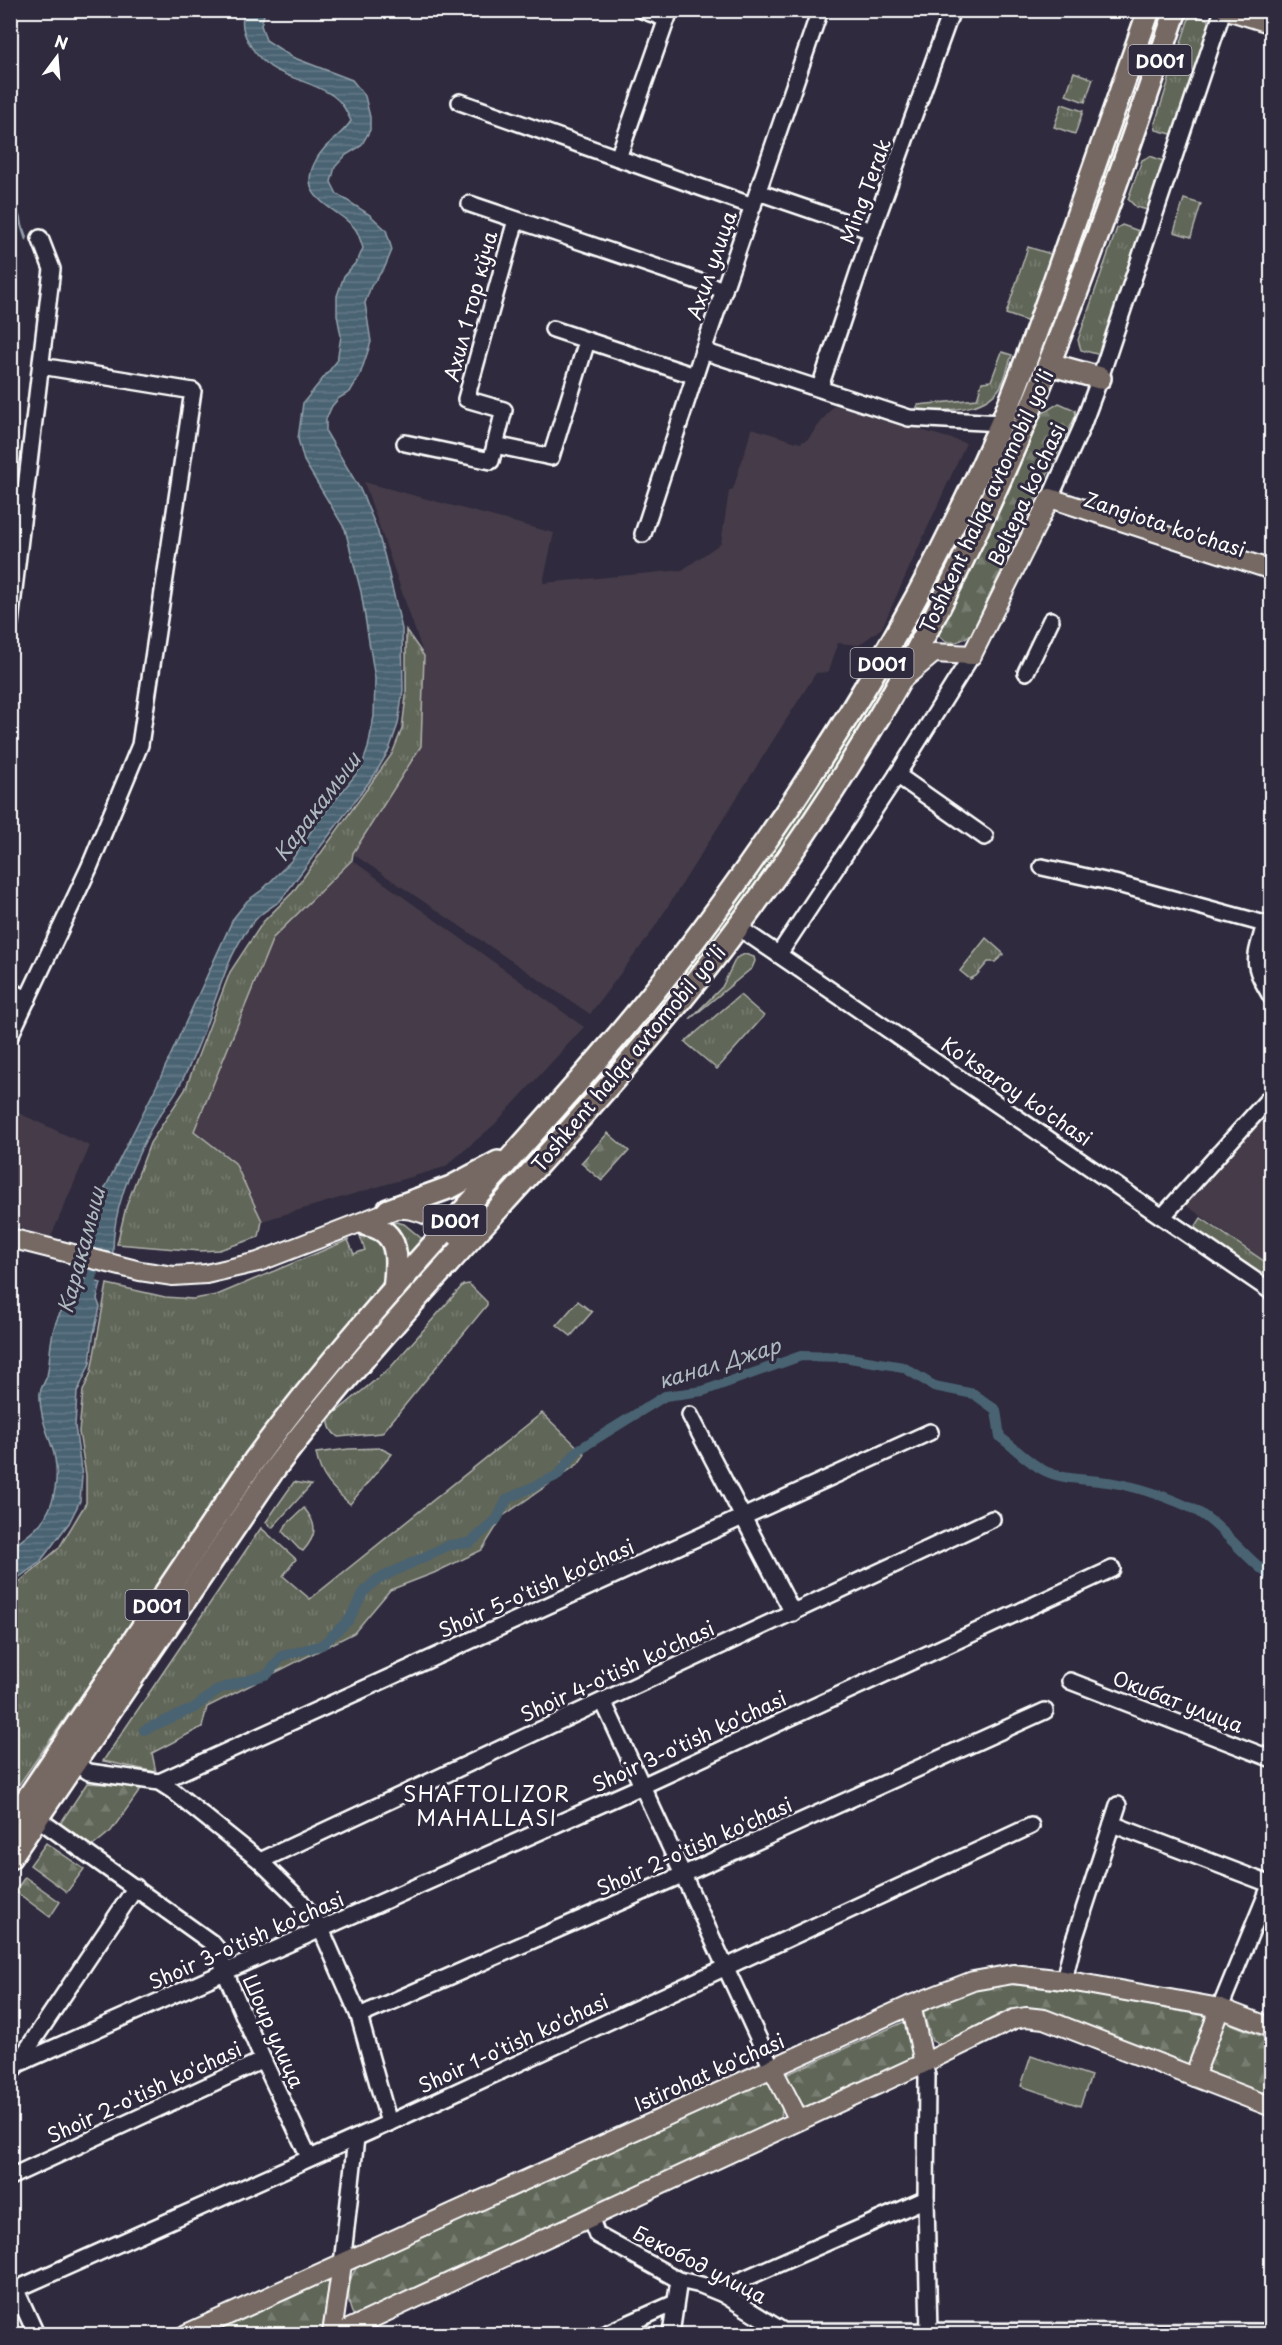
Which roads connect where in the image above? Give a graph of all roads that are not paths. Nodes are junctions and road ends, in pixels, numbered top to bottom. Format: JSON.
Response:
{"nodes":[{"id":1,"x":642,"y":10,"type":"edge"},
{"id":2,"x":820,"y":10,"type":"edge"},
{"id":3,"x":952,"y":10,"type":"edge"},
{"id":4,"x":1149,"y":10,"type":"edge"},
{"id":5,"x":1176,"y":10,"type":"edge"},
{"id":6,"x":1225,"y":10,"type":"edge"},
{"id":7,"x":668,"y":15,"type":"edge"},
{"id":8,"x":1272,"y":24,"type":"edge"},
{"id":9,"x":1118,"y":101,"type":"junction"},
{"id":10,"x":460,"y":102,"type":"dead end"},
{"id":11,"x":1143,"y":110,"type":"junction"},
{"id":12,"x":618,"y":158,"type":"junction"},
{"id":13,"x":756,"y":199,"type":"junction"},
{"id":14,"x":470,"y":204,"type":"dead end"},
{"id":15,"x":516,"y":220,"type":"junction"},
{"id":16,"x":872,"y":231,"type":"junction"},
{"id":17,"x":40,"y":238,"type":"dead end"},
{"id":18,"x":724,"y":290,"type":"junction"},
{"id":19,"x":552,"y":329,"type":"dead end"},
{"id":20,"x":587,"y":340,"type":"junction"},
{"id":21,"x":703,"y":351,"type":"junction"},
{"id":22,"x":1049,"y":364,"type":"junction"},
{"id":23,"x":40,"y":366,"type":"junction"},
{"id":24,"x":695,"y":376,"type":"junction"},
{"id":25,"x":1100,"y":378,"type":"junction"},
{"id":26,"x":820,"y":387,"type":"junction"},
{"id":27,"x":1001,"y":423,"type":"junction"},
{"id":28,"x":405,"y":443,"type":"dead end"},
{"id":29,"x":495,"y":445,"type":"junction"},
{"id":30,"x":1048,"y":503,"type":"junction"},
{"id":31,"x":644,"y":534,"type":"dead end"},
{"id":32,"x":1272,"y":570,"type":"edge"},
{"id":33,"x":1272,"y":581,"type":"edge"},
{"id":34,"x":1051,"y":620,"type":"dead end"},
{"id":35,"x":10,"y":623,"type":"edge"},
{"id":36,"x":928,"y":628,"type":"junction"},
{"id":37,"x":934,"y":653,"type":"junction"},
{"id":38,"x":972,"y":655,"type":"junction"},
{"id":39,"x":1026,"y":672,"type":"dead end"},
{"id":40,"x":899,"y":682,"type":"junction"},
{"id":41,"x":897,"y":775,"type":"junction"},
{"id":42,"x":985,"y":837,"type":"dead end"},
{"id":43,"x":1042,"y":867,"type":"dead end"},
{"id":44,"x":738,"y":927,"type":"junction"},
{"id":45,"x":779,"y":954,"type":"junction"},
{"id":46,"x":10,"y":991,"type":"edge"},
{"id":47,"x":1272,"y":998,"type":"edge"},
{"id":48,"x":28,"y":999,"type":"junction"},
{"id":49,"x":10,"y":1036,"type":"edge"},
{"id":50,"x":1272,"y":1095,"type":"edge"},
{"id":51,"x":517,"y":1150,"type":"junction"},
{"id":52,"x":388,"y":1210,"type":"junction"},
{"id":53,"x":1163,"y":1216,"type":"junction"},
{"id":54,"x":367,"y":1225,"type":"junction"},
{"id":55,"x":444,"y":1232,"type":"junction"},
{"id":56,"x":10,"y":1238,"type":"edge"},
{"id":57,"x":10,"y":1244,"type":"edge"},
{"id":58,"x":462,"y":1248,"type":"junction"},
{"id":59,"x":57,"y":1253,"type":"junction"},
{"id":60,"x":123,"y":1270,"type":"junction"},
{"id":61,"x":394,"y":1290,"type":"junction"},
{"id":62,"x":1272,"y":1292,"type":"edge"},
{"id":63,"x":308,"y":1389,"type":"junction"},
{"id":64,"x":326,"y":1403,"type":"junction"},
{"id":65,"x":690,"y":1415,"type":"dead end"},
{"id":66,"x":930,"y":1432,"type":"dead end"},
{"id":67,"x":743,"y":1518,"type":"junction"},
{"id":68,"x":992,"y":1519,"type":"dead end"},
{"id":69,"x":1112,"y":1569,"type":"dead end"},
{"id":70,"x":793,"y":1613,"type":"junction"},
{"id":71,"x":1070,"y":1681,"type":"dead end"},
{"id":72,"x":603,"y":1701,"type":"junction"},
{"id":73,"x":1045,"y":1711,"type":"dead end"},
{"id":74,"x":1272,"y":1759,"type":"edge"},
{"id":75,"x":74,"y":1763,"type":"junction"},
{"id":76,"x":159,"y":1782,"type":"junction"},
{"id":77,"x":642,"y":1786,"type":"junction"},
{"id":78,"x":1118,"y":1804,"type":"dead end"},
{"id":79,"x":37,"y":1818,"type":"junction"},
{"id":80,"x":10,"y":1824,"type":"edge"},
{"id":81,"x":1112,"y":1824,"type":"junction"},
{"id":82,"x":1031,"y":1826,"type":"dead end"},
{"id":83,"x":10,"y":1858,"type":"edge"},
{"id":84,"x":260,"y":1861,"type":"junction"},
{"id":85,"x":682,"y":1875,"type":"junction"},
{"id":86,"x":1271,"y":1883,"type":"edge"},
{"id":87,"x":136,"y":1887,"type":"junction"},
{"id":88,"x":321,"y":1929,"type":"junction"},
{"id":89,"x":724,"y":1968,"type":"junction"},
{"id":90,"x":225,"y":1972,"type":"junction"},
{"id":91,"x":1065,"y":1980,"type":"junction"},
{"id":92,"x":911,"y":2005,"type":"junction"},
{"id":93,"x":1220,"y":2008,"type":"junction"},
{"id":94,"x":359,"y":2016,"type":"junction"},
{"id":95,"x":1272,"y":2028,"type":"edge"},
{"id":96,"x":263,"y":2060,"type":"junction"},
{"id":97,"x":924,"y":2063,"type":"junction"},
{"id":98,"x":772,"y":2068,"type":"junction"},
{"id":99,"x":14,"y":2069,"type":"edge"},
{"id":100,"x":1194,"y":2077,"type":"junction"},
{"id":101,"x":1272,"y":2107,"type":"edge"},
{"id":102,"x":799,"y":2120,"type":"junction"},
{"id":103,"x":389,"y":2123,"type":"junction"},
{"id":104,"x":356,"y":2138,"type":"junction"},
{"id":105,"x":309,"y":2157,"type":"junction"},
{"id":106,"x":10,"y":2177,"type":"edge"},
{"id":107,"x":926,"y":2199,"type":"junction"},
{"id":108,"x":590,"y":2217,"type":"junction"},
{"id":109,"x":342,"y":2264,"type":"junction"},
{"id":110,"x":679,"y":2280,"type":"junction"},
{"id":111,"x":13,"y":2291,"type":"edge"},
{"id":112,"x":723,"y":2294,"type":"junction"},
{"id":113,"x":675,"y":2303,"type":"junction"},
{"id":114,"x":1272,"y":2332,"type":"edge"},
{"id":115,"x":783,"y":2333,"type":"edge"},
{"id":116,"x":36,"y":2334,"type":"edge"},
{"id":117,"x":186,"y":2334,"type":"edge"},
{"id":118,"x":332,"y":2334,"type":"edge"},
{"id":119,"x":338,"y":2334,"type":"edge"},
{"id":120,"x":605,"y":2334,"type":"edge"},
{"id":121,"x":671,"y":2334,"type":"edge"},
{"id":122,"x":929,"y":2334,"type":"edge"}],
"edges":[{"from":1,"to":7,"type":"street"},
{"from":2,"to":13,"type":"street","name":"Ахил улица"},
{"from":3,"to":16,"type":"street","name":"Ming Terak"},
{"from":4,"to":9,"type":"highway","name":"Toshkent halqa avtomobil yo'li","number":"D001"},
{"from":5,"to":11,"type":"highway","name":"Toshkent halqa avtomobil yo'li","number":"D001"},
{"from":6,"to":8,"type":"main road","name":"Beltepa ko'chasi"},
{"from":6,"to":25,"type":"street","name":"Beltepa ko'chasi"},
{"from":7,"to":12,"type":"street"},
{"from":9,"to":11,"type":"highway"},
{"from":9,"to":27,"type":"highway","name":"Toshkent halqa avtomobil yo'li","number":"D001"},
{"from":10,"to":12,"type":"street"},
{"from":11,"to":22,"type":"highway","name":"Toshkent halqa avtomobil yo'li","number":"D001"},
{"from":12,"to":13,"type":"street"},
{"from":13,"to":16,"type":"street"},
{"from":13,"to":18,"type":"street","name":"Ахил улица"},
{"from":14,"to":15,"type":"street"},
{"from":15,"to":18,"type":"street"},
{"from":15,"to":29,"type":"street","name":"Ахил 1 тор кўча"},
{"from":16,"to":26,"type":"street","name":"Ming Terak"},
{"from":17,"to":23,"type":"street"},
{"from":18,"to":21,"type":"street","name":"Ахил улица"},
{"from":19,"to":20,"type":"street"},
{"from":20,"to":24,"type":"street"},
{"from":20,"to":29,"type":"street"},
{"from":21,"to":24,"type":"street","name":"Ахил улица"},
{"from":21,"to":26,"type":"street"},
{"from":22,"to":25,"type":"highway"},
{"from":22,"to":36,"type":"highway","name":"Toshkent halqa avtomobil yo'li","number":"D001"},
{"from":23,"to":35,"type":"street"},
{"from":23,"to":48,"type":"street"},
{"from":24,"to":31,"type":"street","name":"Ахил улица"},
{"from":25,"to":30,"type":"street","name":"Beltepa ko'chasi"},
{"from":26,"to":27,"type":"street"},
{"from":27,"to":51,"type":"highway","name":"Toshkent halqa avtomobil yo'li","number":"D001"},
{"from":28,"to":29,"type":"street"},
{"from":30,"to":32,"type":"main road","name":"Zangiota ko'chasi"},
{"from":30,"to":33,"type":"main road","name":"Zangiota ko'chasi"},
{"from":30,"to":38,"type":"main road","name":"Beltepa ko'chasi"},
{"from":34,"to":39,"type":"street"},
{"from":36,"to":37,"type":"main road"},
{"from":36,"to":40,"type":"highway","name":"Toshkent halqa avtomobil yo'li","number":"D001"},
{"from":37,"to":38,"type":"main road"},
{"from":37,"to":40,"type":"main road"},
{"from":38,"to":41,"type":"street","name":"Beltepa ko'chasi"},
{"from":40,"to":44,"type":"highway","name":"Toshkent halqa avtomobil yo'li","number":"D001"},
{"from":41,"to":42,"type":"street"},
{"from":41,"to":45,"type":"street","name":"Beltepa ko'chasi"},
{"from":43,"to":47,"type":"street"},
{"from":44,"to":45,"type":"street","name":"Ko'ksaroy ko'chasi"},
{"from":44,"to":58,"type":"highway","name":"Toshkent halqa avtomobil yo'li","number":"D001"},
{"from":45,"to":53,"type":"street","name":"Ko'ksaroy ko'chasi"},
{"from":46,"to":48,"type":"street"},
{"from":48,"to":49,"type":"street"},
{"from":50,"to":53,"type":"street"},
{"from":51,"to":52,"type":"highway"},
{"from":51,"to":55,"type":"highway","name":"Toshkent halqa avtomobil yo'li","number":"D001"},
{"from":52,"to":55,"type":"main road"},
{"from":52,"to":60,"type":"main road"},
{"from":53,"to":62,"type":"street","name":"Ko'ksaroy ko'chasi"},
{"from":54,"to":55,"type":"main road"},
{"from":54,"to":60,"type":"main road"},
{"from":54,"to":61,"type":"highway"},
{"from":55,"to":58,"type":"main road"},
{"from":55,"to":61,"type":"highway","name":"Toshkent halqa avtomobil yo'li","number":"D001"},
{"from":56,"to":59,"type":"main road"},
{"from":57,"to":59,"type":"main road"},
{"from":58,"to":64,"type":"highway","name":"Toshkent halqa avtomobil yo'li","number":"D001"},
{"from":59,"to":60,"type":"main road"},
{"from":61,"to":63,"type":"highway","name":"Toshkent halqa avtomobil yo'li","number":"D001"},
{"from":63,"to":64,"type":"highway"},
{"from":63,"to":80,"type":"highway","name":"Toshkent halqa avtomobil yo'li","number":"D001"},
{"from":64,"to":75,"type":"highway","name":"Toshkent halqa avtomobil yo'li","number":"D001"},
{"from":65,"to":67,"type":"street"},
{"from":66,"to":67,"type":"street","name":"Shoir 5-o'tish ko'chasi"},
{"from":67,"to":70,"type":"street"},
{"from":67,"to":76,"type":"street","name":"Shoir 5-o'tish ko'chasi"},
{"from":68,"to":70,"type":"street","name":"Shoir 4-o'tish ko'chasi"},
{"from":69,"to":77,"type":"street","name":"Shoir 3-o'tish ko'chasi"},
{"from":70,"to":72,"type":"street","name":"Shoir 4-o'tish ko'chasi"},
{"from":71,"to":74,"type":"street","name":"Окибат улица"},
{"from":72,"to":77,"type":"street"},
{"from":72,"to":84,"type":"street","name":"Shoir 4-o'tish ko'chasi"},
{"from":73,"to":85,"type":"street","name":"Shoir 2-o'tish ko'chasi"},
{"from":75,"to":76,"type":"street"},
{"from":75,"to":79,"type":"highway","name":"Toshkent halqa avtomobil yo'li","number":"D001"},
{"from":76,"to":84,"type":"street"},
{"from":77,"to":85,"type":"street"},
{"from":77,"to":88,"type":"street","name":"Shoir 3-o'tish ko'chasi"},
{"from":78,"to":81,"type":"street"},
{"from":79,"to":83,"type":"highway","name":"Toshkent halqa avtomobil yo'li","number":"D001"},
{"from":79,"to":87,"type":"street","name":"Шоир улица"},
{"from":81,"to":86,"type":"street"},
{"from":81,"to":91,"type":"street"},
{"from":82,"to":89,"type":"street","name":"Shoir 1-o'tish ko'chasi"},
{"from":84,"to":88,"type":"street"},
{"from":85,"to":89,"type":"street"},
{"from":85,"to":94,"type":"street","name":"Shoir 2-o'tish ko'chasi"},
{"from":86,"to":93,"type":"street"},
{"from":87,"to":90,"type":"street","name":"Шоир улица"},
{"from":87,"to":99,"type":"street"},
{"from":88,"to":90,"type":"street","name":"Shoir 3-o'tish ko'chasi"},
{"from":88,"to":94,"type":"street"},
{"from":89,"to":98,"type":"street"},
{"from":89,"to":103,"type":"street","name":"Shoir 1-o'tish ko'chasi"},
{"from":90,"to":96,"type":"street","name":"Шоир улица"},
{"from":90,"to":99,"type":"street","name":"Shoir 3-o'tish ko'chasi"},
{"from":91,"to":92,"type":"main road","name":"Istirohat ko'chasi"},
{"from":91,"to":93,"type":"main road","name":"Istirohat ko'chasi"},
{"from":92,"to":97,"type":"main road"},
{"from":92,"to":98,"type":"main road","name":"Istirohat ko'chasi"},
{"from":93,"to":95,"type":"main road","name":"Istirohat ko'chasi"},
{"from":93,"to":100,"type":"main road"},
{"from":94,"to":103,"type":"street"},
{"from":96,"to":105,"type":"street","name":"Шоир улица"},
{"from":96,"to":106,"type":"street","name":"Shoir 2-o'tish ko'chasi"},
{"from":97,"to":100,"type":"main road"},
{"from":97,"to":102,"type":"main road"},
{"from":97,"to":107,"type":"street"},
{"from":98,"to":102,"type":"main road"},
{"from":98,"to":109,"type":"main road","name":"Istirohat ko'chasi"},
{"from":100,"to":101,"type":"main road"},
{"from":102,"to":108,"type":"main road"},
{"from":103,"to":104,"type":"street","name":"Shoir 1-o'tish ko'chasi"},
{"from":104,"to":105,"type":"street","name":"Shoir 1-o'tish ko'chasi"},
{"from":104,"to":109,"type":"street"},
{"from":105,"to":111,"type":"street","name":"Shoir 1-o'tish ko'chasi"},
{"from":107,"to":112,"type":"street"},
{"from":107,"to":122,"type":"street"},
{"from":108,"to":110,"type":"street","name":"Бекобод улица"},
{"from":108,"to":119,"type":"main road"},
{"from":109,"to":117,"type":"main road","name":"Istirohat ko'chasi"},
{"from":109,"to":118,"type":"main road"},
{"from":110,"to":112,"type":"street","name":"Бекобод улица"},
{"from":110,"to":113,"type":"street"},
{"from":111,"to":116,"type":"street"},
{"from":112,"to":115,"type":"street","name":"Бекобод улица"},
{"from":113,"to":120,"type":"street"},
{"from":113,"to":121,"type":"street"},
{"from":114,"to":122,"type":"street","name":"Бекобод улица"},
{"from":115,"to":122,"type":"street","name":"Бекобод улица"}]}
